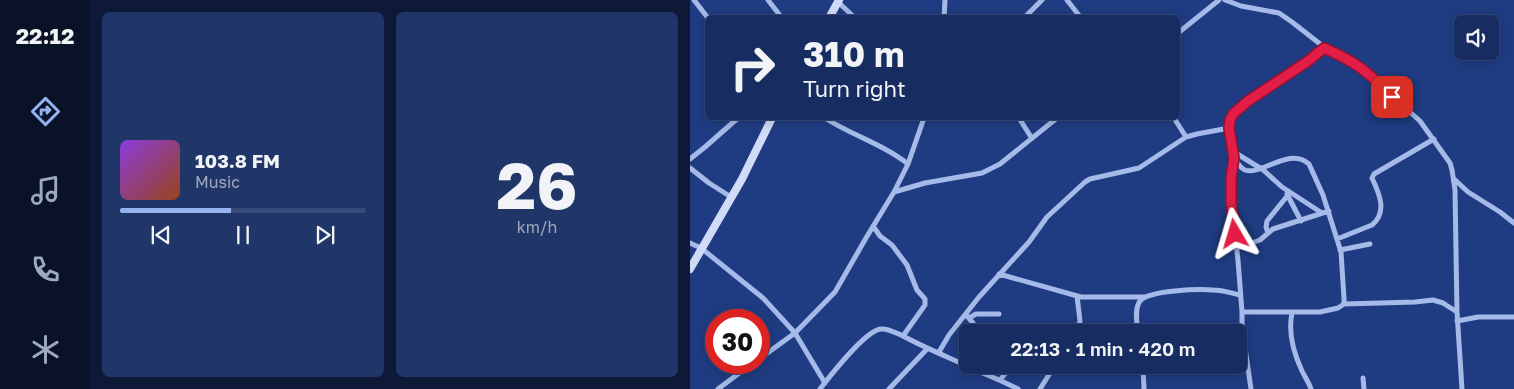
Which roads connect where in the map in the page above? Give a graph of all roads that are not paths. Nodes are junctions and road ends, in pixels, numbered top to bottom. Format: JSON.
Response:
{"nodes":[{"id":1,"x":694,"y":0,"type":"edge"},
{"id":2,"x":768,"y":0,"type":"edge"},
{"id":3,"x":945,"y":0,"type":"edge"},
{"id":4,"x":1042,"y":0,"type":"edge"},
{"id":5,"x":1067,"y":0,"type":"edge"},
{"id":6,"x":1219,"y":0,"type":"edge"},
{"id":7,"x":1225,"y":0,"type":"edge"},
{"id":8,"x":839,"y":1,"type":"edge"},
{"id":9,"x":706,"y":15,"type":"edge"},
{"id":10,"x":780,"y":15,"type":"edge"},
{"id":11,"x":831,"y":15,"type":"edge"},
{"id":12,"x":852,"y":15,"type":"edge"},
{"id":13,"x":944,"y":15,"type":"edge"},
{"id":14,"x":1027,"y":15,"type":"edge"},
{"id":15,"x":1079,"y":15,"type":"edge"},
{"id":16,"x":1180,"y":31,"type":"edge"},
{"id":17,"x":1324,"y":48,"type":"junction"},
{"id":18,"x":736,"y":120,"type":"edge"},
{"id":19,"x":771,"y":120,"type":"edge"},
{"id":20,"x":829,"y":120,"type":"edge"},
{"id":21,"x":923,"y":120,"type":"edge"},
{"id":22,"x":1021,"y":120,"type":"edge"},
{"id":23,"x":1054,"y":120,"type":"edge"},
{"id":24,"x":1175,"y":120,"type":"edge"},
{"id":25,"x":1229,"y":128,"type":"junction"},
{"id":26,"x":1031,"y":137,"type":"junction"},
{"id":27,"x":1186,"y":137,"type":"junction"},
{"id":28,"x":1434,"y":139,"type":"junction"},
{"id":29,"x":1234,"y":155,"type":"junction"},
{"id":30,"x":690,"y":159,"type":"edge"},
{"id":31,"x":908,"y":164,"type":"junction"},
{"id":32,"x":690,"y":168,"type":"edge"},
{"id":33,"x":1261,"y":168,"type":"junction"},
{"id":34,"x":1454,"y":179,"type":"junction"},
{"id":35,"x":1285,"y":189,"type":"junction"},
{"id":36,"x":894,"y":192,"type":"junction"},
{"id":37,"x":1288,"y":195,"type":"junction"},
{"id":38,"x":731,"y":197,"type":"junction"},
{"id":39,"x":1328,"y":211,"type":"junction"},
{"id":40,"x":1322,"y":213,"type":"junction"},
{"id":41,"x":1301,"y":221,"type":"junction"},
{"id":42,"x":1514,"y":224,"type":"edge"},
{"id":43,"x":873,"y":226,"type":"junction"},
{"id":44,"x":1268,"y":233,"type":"junction"},
{"id":45,"x":1337,"y":240,"type":"junction"},
{"id":46,"x":690,"y":242,"type":"edge"},
{"id":47,"x":1370,"y":244,"type":"dead end"},
{"id":48,"x":701,"y":248,"type":"junction"},
{"id":49,"x":1237,"y":248,"type":"junction"},
{"id":50,"x":1340,"y":250,"type":"junction"},
{"id":51,"x":690,"y":269,"type":"edge"},
{"id":52,"x":999,"y":274,"type":"junction"},
{"id":53,"x":1240,"y":295,"type":"junction"},
{"id":54,"x":1077,"y":296,"type":"junction"},
{"id":55,"x":1145,"y":297,"type":"junction"},
{"id":56,"x":1344,"y":304,"type":"junction"},
{"id":57,"x":1242,"y":312,"type":"junction"},
{"id":58,"x":1457,"y":312,"type":"junction"},
{"id":59,"x":1292,"y":313,"type":"junction"},
{"id":60,"x":999,"y":314,"type":"dead end"},
{"id":61,"x":967,"y":316,"type":"junction"},
{"id":62,"x":1514,"y":317,"type":"edge"},
{"id":63,"x":1457,"y":321,"type":"junction"},
{"id":64,"x":973,"y":324,"type":"edge"},
{"id":65,"x":1079,"y":324,"type":"edge"},
{"id":66,"x":1137,"y":324,"type":"edge"},
{"id":67,"x":794,"y":333,"type":"junction"},
{"id":68,"x":903,"y":336,"type":"junction"},
{"id":69,"x":927,"y":349,"type":"junction"},
{"id":70,"x":770,"y":351,"type":"edge"},
{"id":71,"x":939,"y":352,"type":"junction"},
{"id":72,"x":738,"y":374,"type":"edge"},
{"id":73,"x":1005,"y":374,"type":"edge"},
{"id":74,"x":1049,"y":374,"type":"edge"},
{"id":75,"x":1143,"y":374,"type":"edge"},
{"id":76,"x":1363,"y":378,"type":"dead end"},
{"id":77,"x":1000,"y":380,"type":"junction"},
{"id":78,"x":825,"y":383,"type":"junction"},
{"id":79,"x":718,"y":389,"type":"edge"},
{"id":80,"x":820,"y":389,"type":"edge"},
{"id":81,"x":889,"y":389,"type":"edge"},
{"id":82,"x":1018,"y":389,"type":"edge"},
{"id":83,"x":1040,"y":389,"type":"edge"},
{"id":84,"x":1144,"y":389,"type":"edge"},
{"id":85,"x":1251,"y":389,"type":"edge"},
{"id":86,"x":1311,"y":389,"type":"edge"},
{"id":87,"x":1364,"y":389,"type":"edge"},
{"id":88,"x":1462,"y":389,"type":"edge"}],
"edges":[{"from":1,"to":9,"type":"street"},
{"from":2,"to":10,"type":"street"},
{"from":3,"to":13,"type":"street"},
{"from":4,"to":14,"type":"street"},
{"from":5,"to":15,"type":"street"},
{"from":6,"to":16,"type":"street"},
{"from":7,"to":17,"type":"street"},
{"from":8,"to":11,"type":"main road"},
{"from":8,"to":12,"type":"street"},
{"from":17,"to":25,"type":"street"},
{"from":17,"to":28,"type":"street"},
{"from":18,"to":30,"type":"street"},
{"from":19,"to":38,"type":"main road"},
{"from":20,"to":31,"type":"street"},
{"from":21,"to":31,"type":"street"},
{"from":22,"to":26,"type":"street"},
{"from":23,"to":26,"type":"street"},
{"from":24,"to":27,"type":"street"},
{"from":25,"to":27,"type":"street"},
{"from":25,"to":29,"type":"street"},
{"from":26,"to":36,"type":"street"},
{"from":27,"to":52,"type":"street"},
{"from":28,"to":34,"type":"street"},
{"from":28,"to":45,"type":"street"},
{"from":29,"to":33,"type":"street"},
{"from":29,"to":33,"type":"street"},
{"from":29,"to":49,"type":"street"},
{"from":31,"to":36,"type":"street"},
{"from":32,"to":38,"type":"street"},
{"from":33,"to":35,"type":"street"},
{"from":33,"to":39,"type":"street"},
{"from":34,"to":42,"type":"street"},
{"from":34,"to":58,"type":"street"},
{"from":35,"to":37,"type":"street"},
{"from":35,"to":40,"type":"street"},
{"from":36,"to":43,"type":"street"},
{"from":37,"to":41,"type":"street"},
{"from":37,"to":44,"type":"street"},
{"from":38,"to":48,"type":"main road"},
{"from":39,"to":40,"type":"street"},
{"from":39,"to":45,"type":"street"},
{"from":40,"to":41,"type":"street"},
{"from":41,"to":44,"type":"street"},
{"from":43,"to":67,"type":"street"},
{"from":43,"to":68,"type":"street"},
{"from":44,"to":49,"type":"street"},
{"from":45,"to":50,"type":"street"},
{"from":46,"to":48,"type":"street"},
{"from":47,"to":50,"type":"street"},
{"from":48,"to":51,"type":"main road"},
{"from":48,"to":67,"type":"street"},
{"from":49,"to":53,"type":"street"},
{"from":50,"to":56,"type":"street"},
{"from":52,"to":54,"type":"street"},
{"from":52,"to":61,"type":"street"},
{"from":53,"to":55,"type":"street"},
{"from":53,"to":57,"type":"street"},
{"from":54,"to":55,"type":"street"},
{"from":54,"to":65,"type":"street"},
{"from":55,"to":66,"type":"street"},
{"from":56,"to":58,"type":"street"},
{"from":56,"to":59,"type":"street"},
{"from":57,"to":59,"type":"street"},
{"from":57,"to":85,"type":"street"},
{"from":58,"to":63,"type":"street"},
{"from":59,"to":86,"type":"street"},
{"from":60,"to":61,"type":"street"},
{"from":61,"to":64,"type":"street"},
{"from":61,"to":71,"type":"street"},
{"from":62,"to":63,"type":"street"},
{"from":63,"to":88,"type":"street"},
{"from":67,"to":70,"type":"street"},
{"from":67,"to":78,"type":"street"},
{"from":68,"to":69,"type":"street"},
{"from":68,"to":78,"type":"street"},
{"from":69,"to":71,"type":"street"},
{"from":69,"to":81,"type":"street"},
{"from":71,"to":77,"type":"street"},
{"from":72,"to":79,"type":"street"},
{"from":73,"to":77,"type":"street"},
{"from":74,"to":83,"type":"street"},
{"from":75,"to":84,"type":"street"},
{"from":76,"to":87,"type":"street"},
{"from":77,"to":82,"type":"street"},
{"from":78,"to":80,"type":"street"}]}
